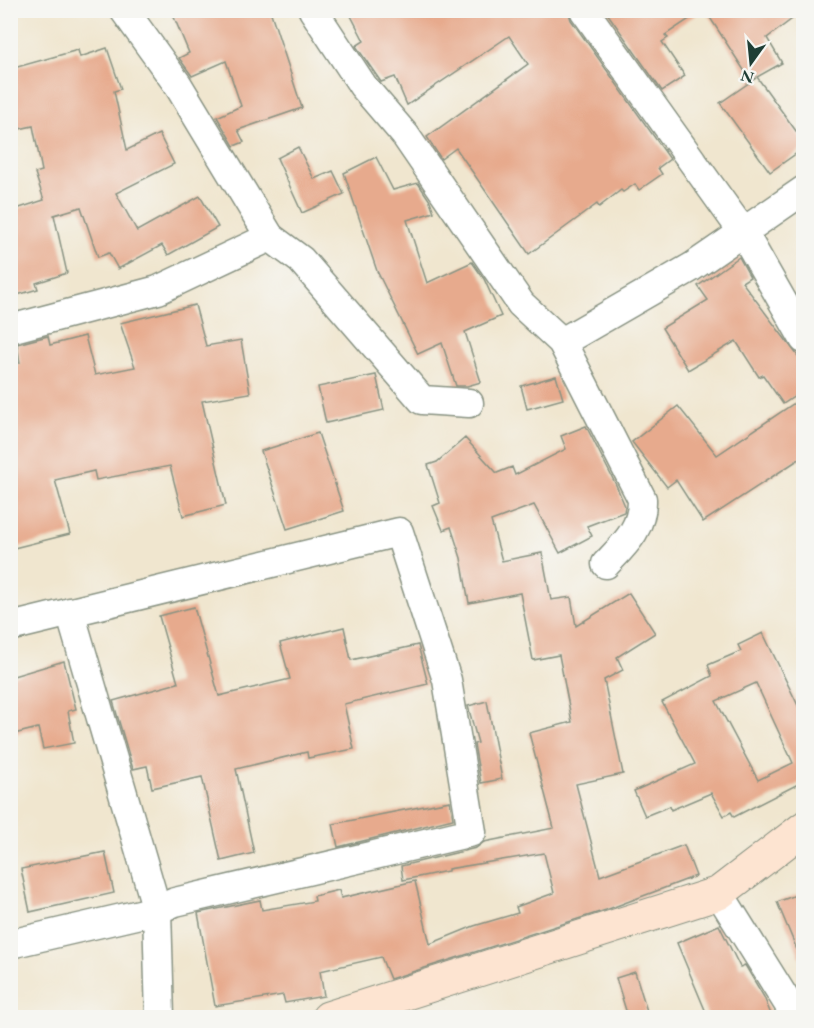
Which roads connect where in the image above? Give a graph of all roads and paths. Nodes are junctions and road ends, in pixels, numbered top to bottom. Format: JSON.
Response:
{"nodes":[{"id":1,"x":124,"y":10,"type":"edge"},
{"id":2,"x":313,"y":10,"type":"edge"},
{"id":3,"x":585,"y":10,"type":"edge"},
{"id":4,"x":804,"y":190,"type":"edge"},
{"id":5,"x":743,"y":232,"type":"junction"},
{"id":6,"x":270,"y":237,"type":"junction"},
{"id":7,"x":10,"y":329,"type":"edge"},
{"id":8,"x":804,"y":339,"type":"edge"},
{"id":9,"x":562,"y":342,"type":"junction"},
{"id":10,"x":469,"y":403,"type":"dead end"},
{"id":11,"x":606,"y":564,"type":"dead end"},
{"id":12,"x":70,"y":612,"type":"junction"},
{"id":13,"x":10,"y":627,"type":"edge"},
{"id":14,"x":804,"y":828,"type":"edge"},
{"id":15,"x":719,"y":893,"type":"junction"},
{"id":16,"x":157,"y":910,"type":"junction"},
{"id":17,"x":10,"y":944,"type":"edge"},
{"id":18,"x":160,"y":1017,"type":"edge"},
{"id":19,"x":328,"y":1017,"type":"edge"},
{"id":20,"x":797,"y":1017,"type":"edge"}],
"edges":[{"from":1,"to":6,"type":"street"},
{"from":2,"to":9,"type":"street"},
{"from":3,"to":5,"type":"street"},
{"from":4,"to":5,"type":"street"},
{"from":5,"to":8,"type":"street"},
{"from":5,"to":9,"type":"street"},
{"from":6,"to":7,"type":"street"},
{"from":6,"to":10,"type":"street"},
{"from":9,"to":11,"type":"street"},
{"from":12,"to":13,"type":"street"},
{"from":12,"to":16,"type":"street"},
{"from":12,"to":16,"type":"street"},
{"from":14,"to":15,"type":"street"},
{"from":15,"to":19,"type":"street"},
{"from":15,"to":20,"type":"street"},
{"from":16,"to":17,"type":"street"},
{"from":16,"to":18,"type":"street"}]}
